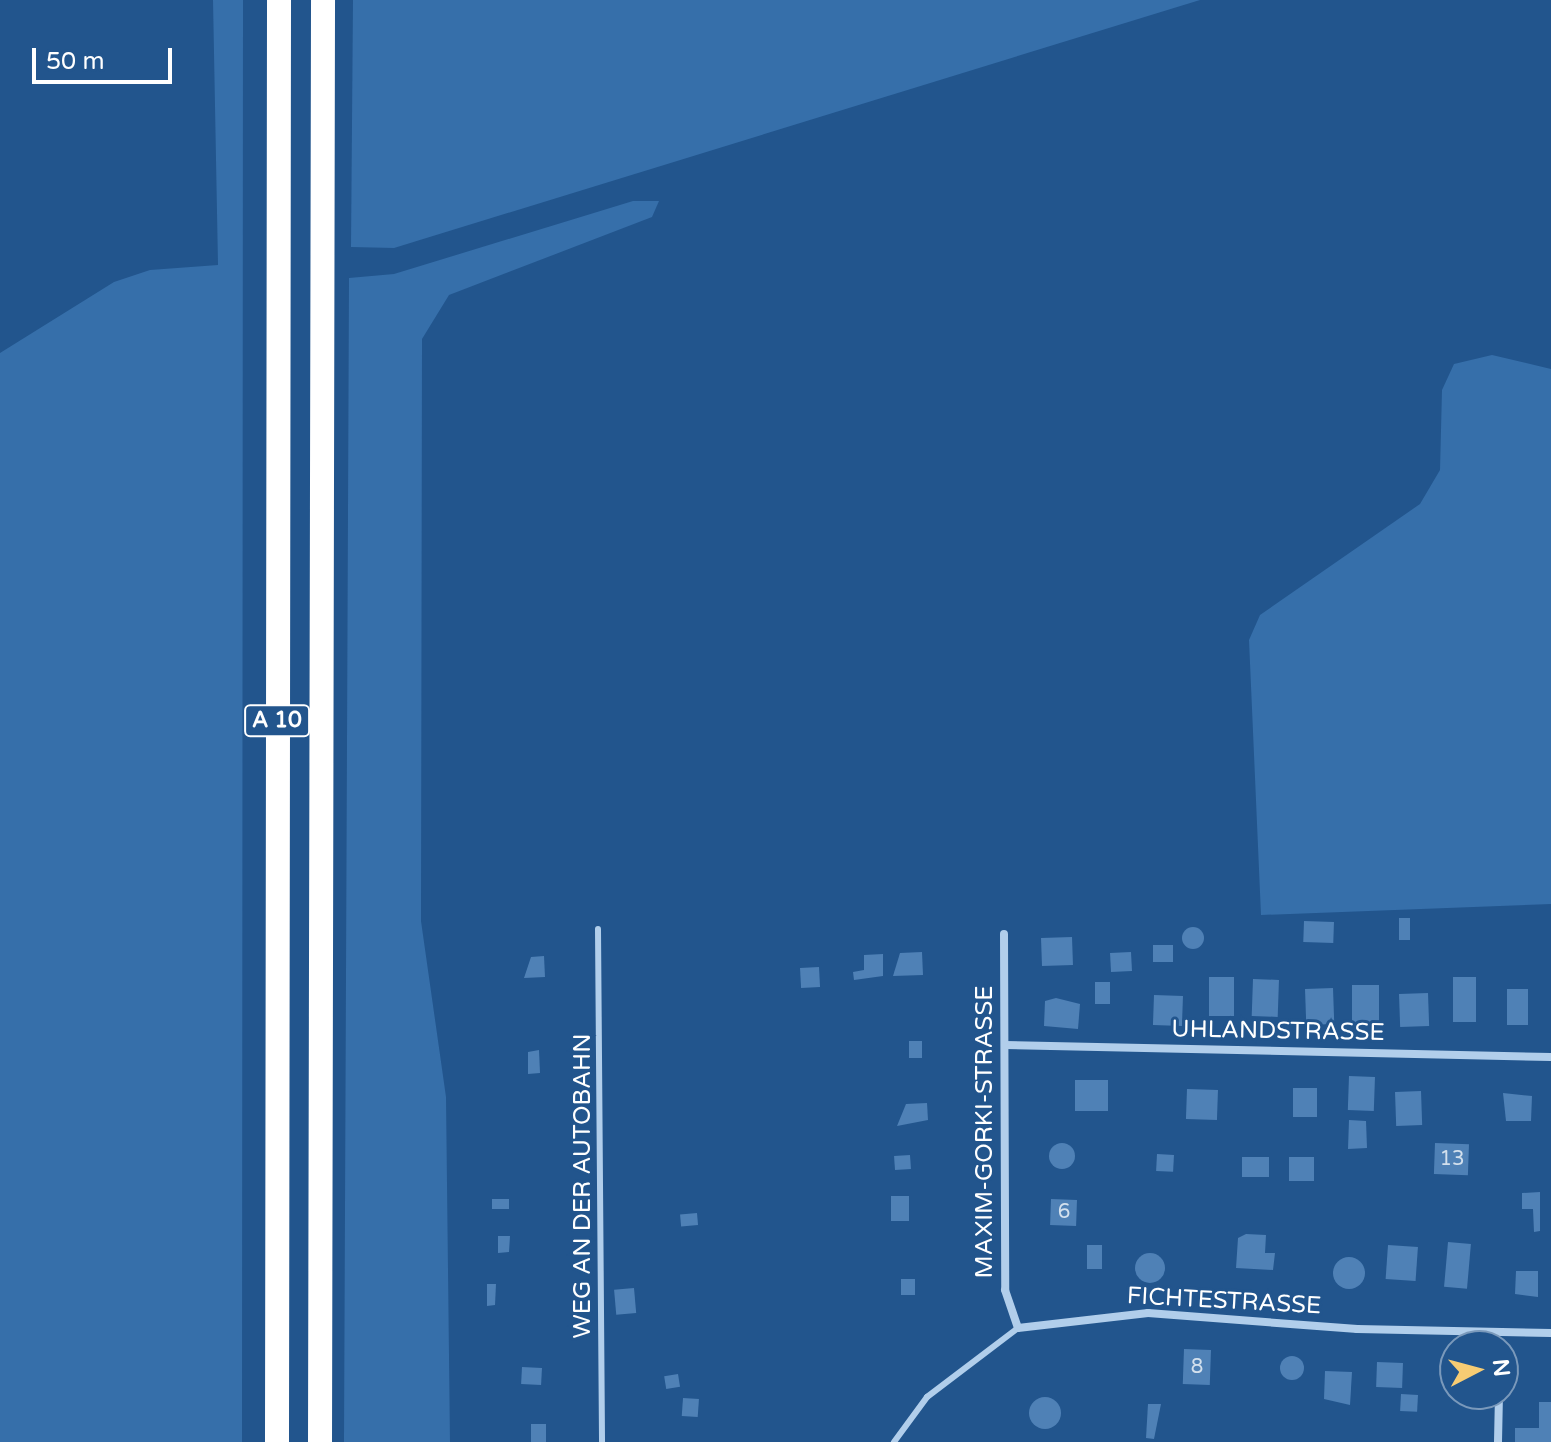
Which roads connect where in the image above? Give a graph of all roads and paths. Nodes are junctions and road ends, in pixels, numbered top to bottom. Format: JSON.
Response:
{"nodes":[{"id":1,"x":279,"y":0,"type":"edge"},
{"id":2,"x":323,"y":0,"type":"edge"},
{"id":3,"x":598,"y":929,"type":"dead end"},
{"id":4,"x":1004,"y":934,"type":"dead end"},
{"id":5,"x":1005,"y":1045,"type":"junction"},
{"id":6,"x":1551,"y":1057,"type":"edge"},
{"id":7,"x":1018,"y":1328,"type":"junction"},
{"id":8,"x":1439,"y":1331,"type":"edge"},
{"id":9,"x":1551,"y":1333,"type":"edge"},
{"id":10,"x":1519,"y":1334,"type":"edge"},
{"id":11,"x":1499,"y":1410,"type":"edge"},
{"id":12,"x":277,"y":1442,"type":"edge"},
{"id":13,"x":320,"y":1442,"type":"edge"},
{"id":14,"x":602,"y":1442,"type":"edge"},
{"id":15,"x":894,"y":1442,"type":"edge"},
{"id":16,"x":1498,"y":1442,"type":"edge"}],
"edges":[{"from":1,"to":12,"type":"highway","number":"A 10"},
{"from":2,"to":13,"type":"highway","number":"A 10"},
{"from":3,"to":14,"type":"lane","name":"WEG AN DER AUTOBAHN"},
{"from":4,"to":5,"type":"street","name":"MAXIM-GORKI-STRASSE"},
{"from":5,"to":6,"type":"street","name":"UHLANDSTRASSE"},
{"from":5,"to":7,"type":"street","name":"MAXIM-GORKI-STRASSE"},
{"from":7,"to":8,"type":"street","name":"FICHTESTRASSE"},
{"from":7,"to":15,"type":"lane"},
{"from":9,"to":10,"type":"street","name":"FICHTESTRASSE"},
{"from":11,"to":16,"type":"street"}]}
